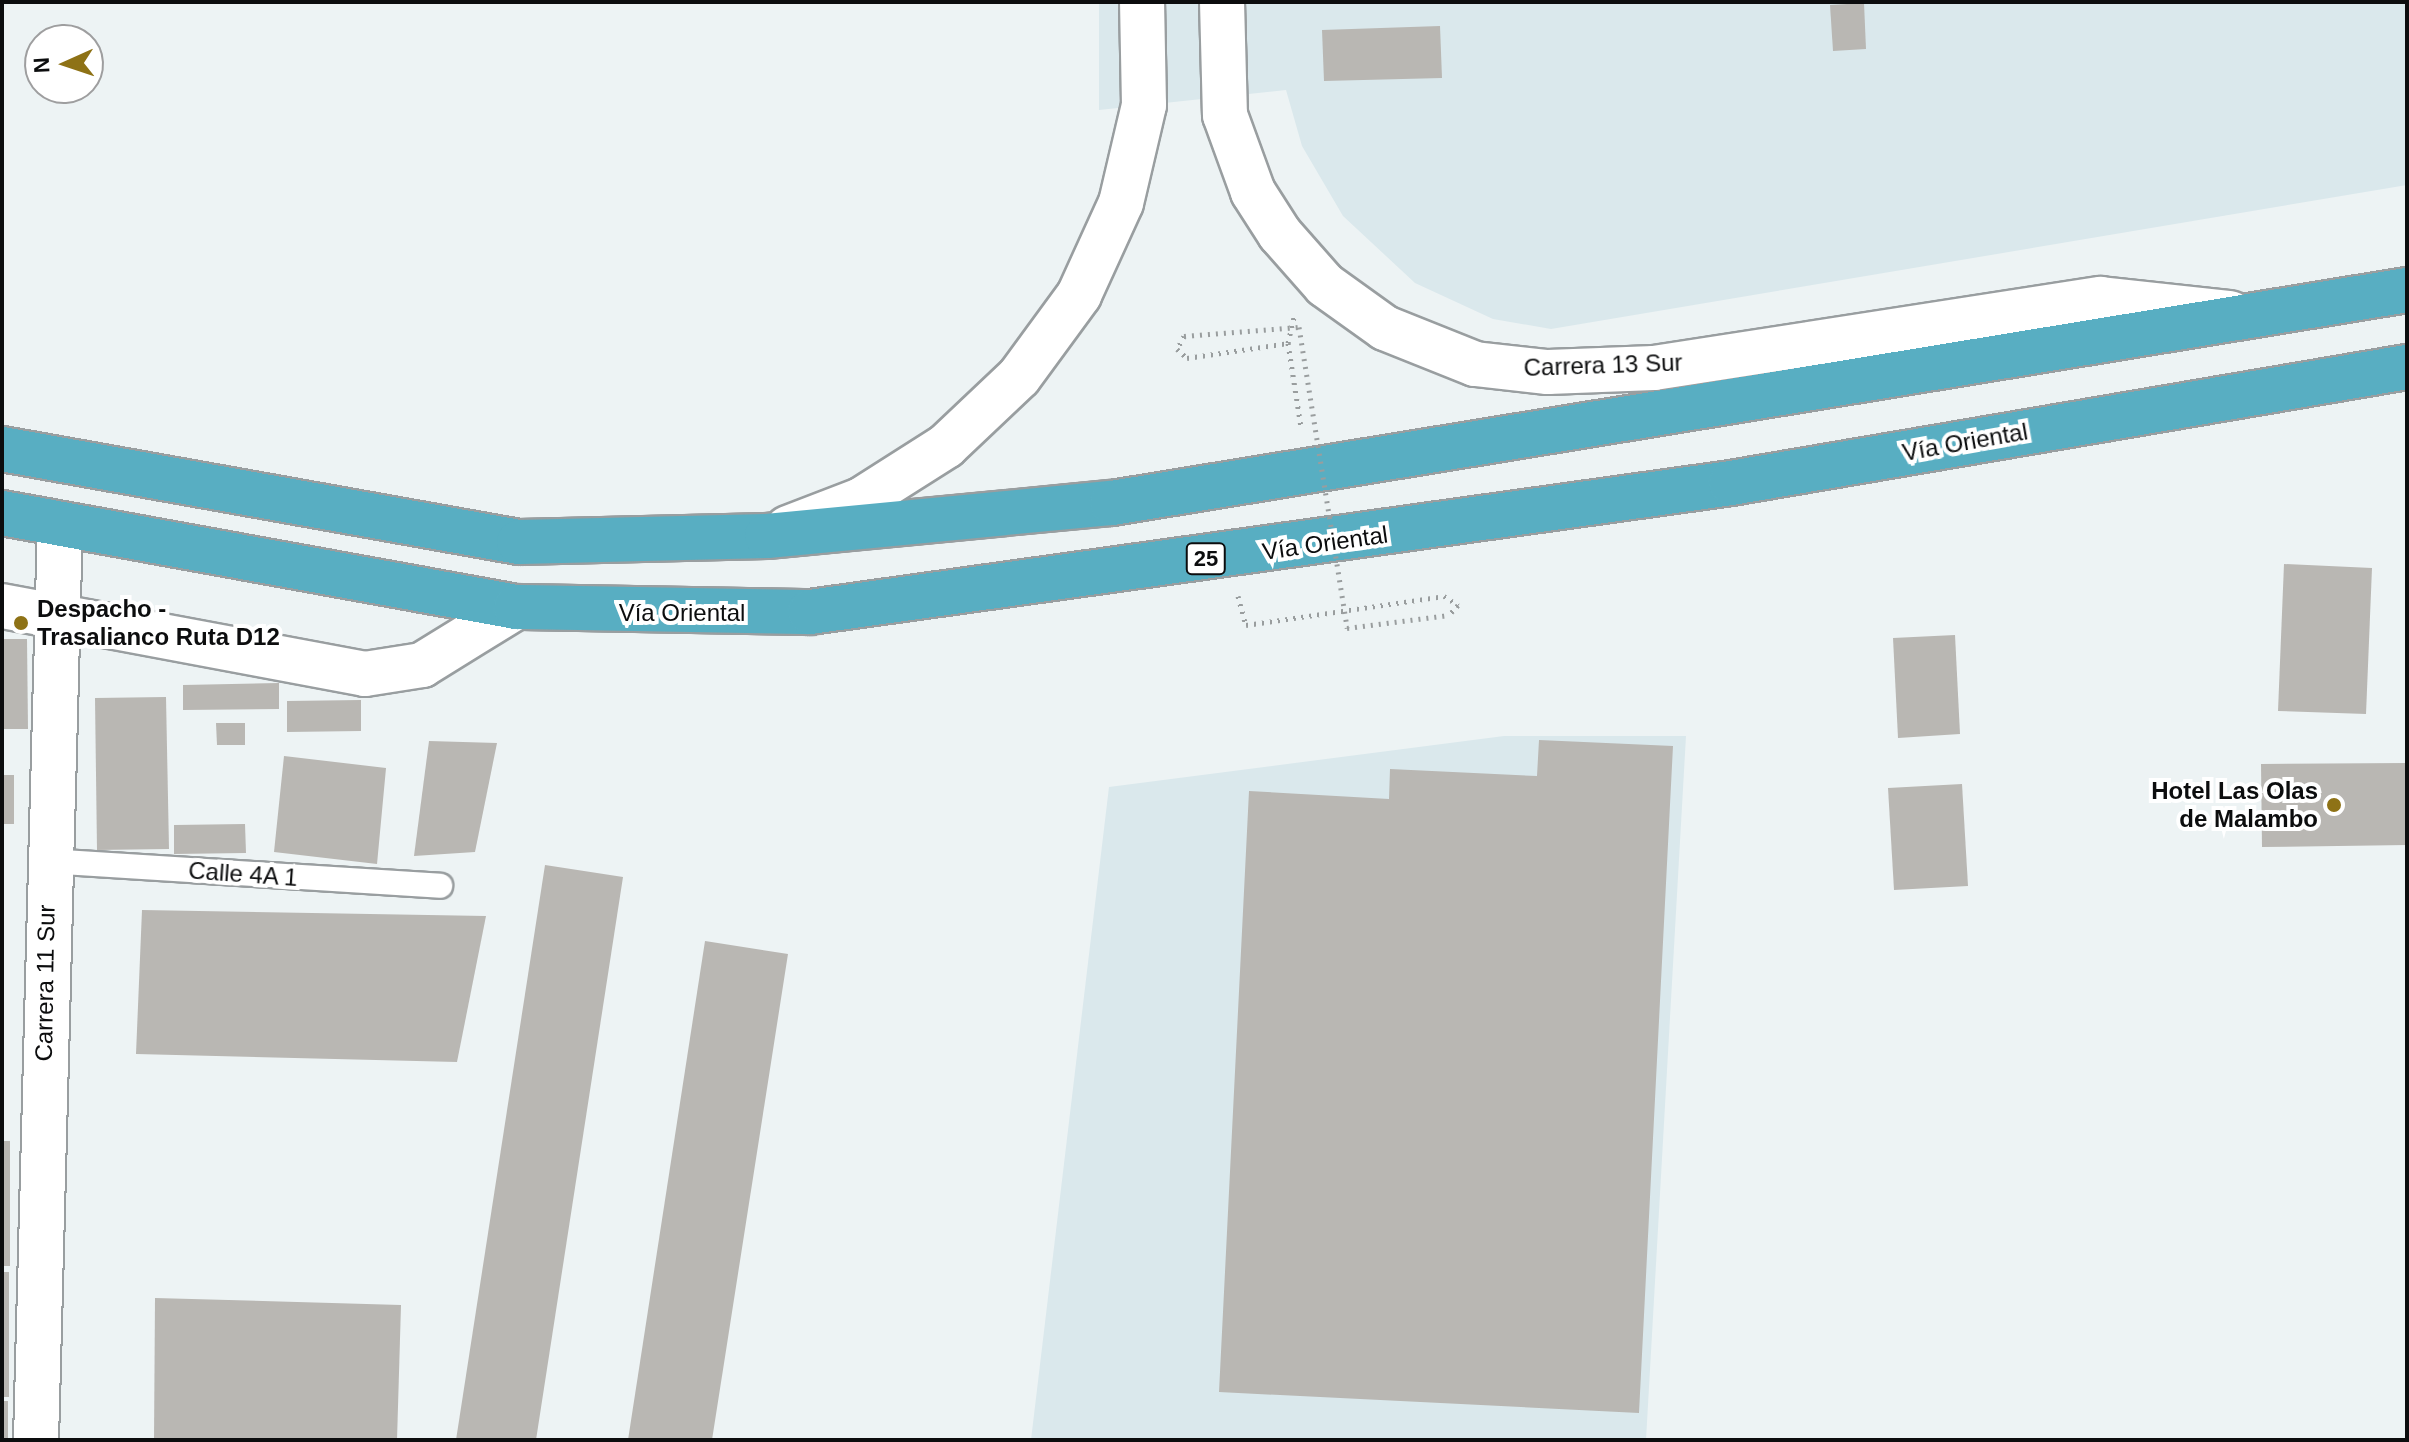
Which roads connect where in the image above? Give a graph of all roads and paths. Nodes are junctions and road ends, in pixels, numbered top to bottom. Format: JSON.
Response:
{"nodes":[{"id":1,"x":1142,"y":2,"type":"edge"},
{"id":2,"x":1222,"y":2,"type":"edge"},
{"id":3,"x":2407,"y":290,"type":"edge"},
{"id":4,"x":2259,"y":316,"type":"junction"},
{"id":5,"x":2407,"y":367,"type":"edge"},
{"id":6,"x":2,"y":449,"type":"edge"},
{"id":7,"x":1309,"y":471,"type":"junction"},
{"id":8,"x":2,"y":513,"type":"edge"},
{"id":9,"x":60,"y":526,"type":"junction"},
{"id":10,"x":767,"y":536,"type":"junction"},
{"id":11,"x":1226,"y":557,"type":"junction"},
{"id":12,"x":2,"y":606,"type":"edge"},
{"id":13,"x":516,"y":607,"type":"junction"},
{"id":14,"x":57,"y":617,"type":"junction"},
{"id":15,"x":47,"y":861,"type":"junction"},
{"id":16,"x":440,"y":886,"type":"dead end"},
{"id":17,"x":36,"y":1440,"type":"edge"}],
"edges":[{"from":1,"to":10,"type":"street"},
{"from":2,"to":4,"type":"street","name":"Carrera 13 Sur"},
{"from":3,"to":4,"type":"highway"},
{"from":4,"to":7,"type":"highway"},
{"from":5,"to":11,"type":"highway","name":"Vía Oriental","number":"25"},
{"from":6,"to":10,"type":"highway"},
{"from":7,"to":10,"type":"highway"},
{"from":7,"to":11,"type":"path","bridge":true},
{"from":8,"to":9,"type":"highway","name":"Vía Oriental","number":"25"},
{"from":9,"to":13,"type":"highway","name":"Vía Oriental","number":"25"},
{"from":9,"to":14,"type":"street","name":"Carrera 11 Sur"},
{"from":11,"to":13,"type":"highway","name":"Vía Oriental","number":"25"},
{"from":12,"to":14,"type":"street"},
{"from":13,"to":14,"type":"street"},
{"from":14,"to":15,"type":"street","name":"Carrera 11 Sur"},
{"from":15,"to":16,"type":"lane","name":"Calle 4A 1"},
{"from":15,"to":17,"type":"street","name":"Carrera 11 Sur"}]}
